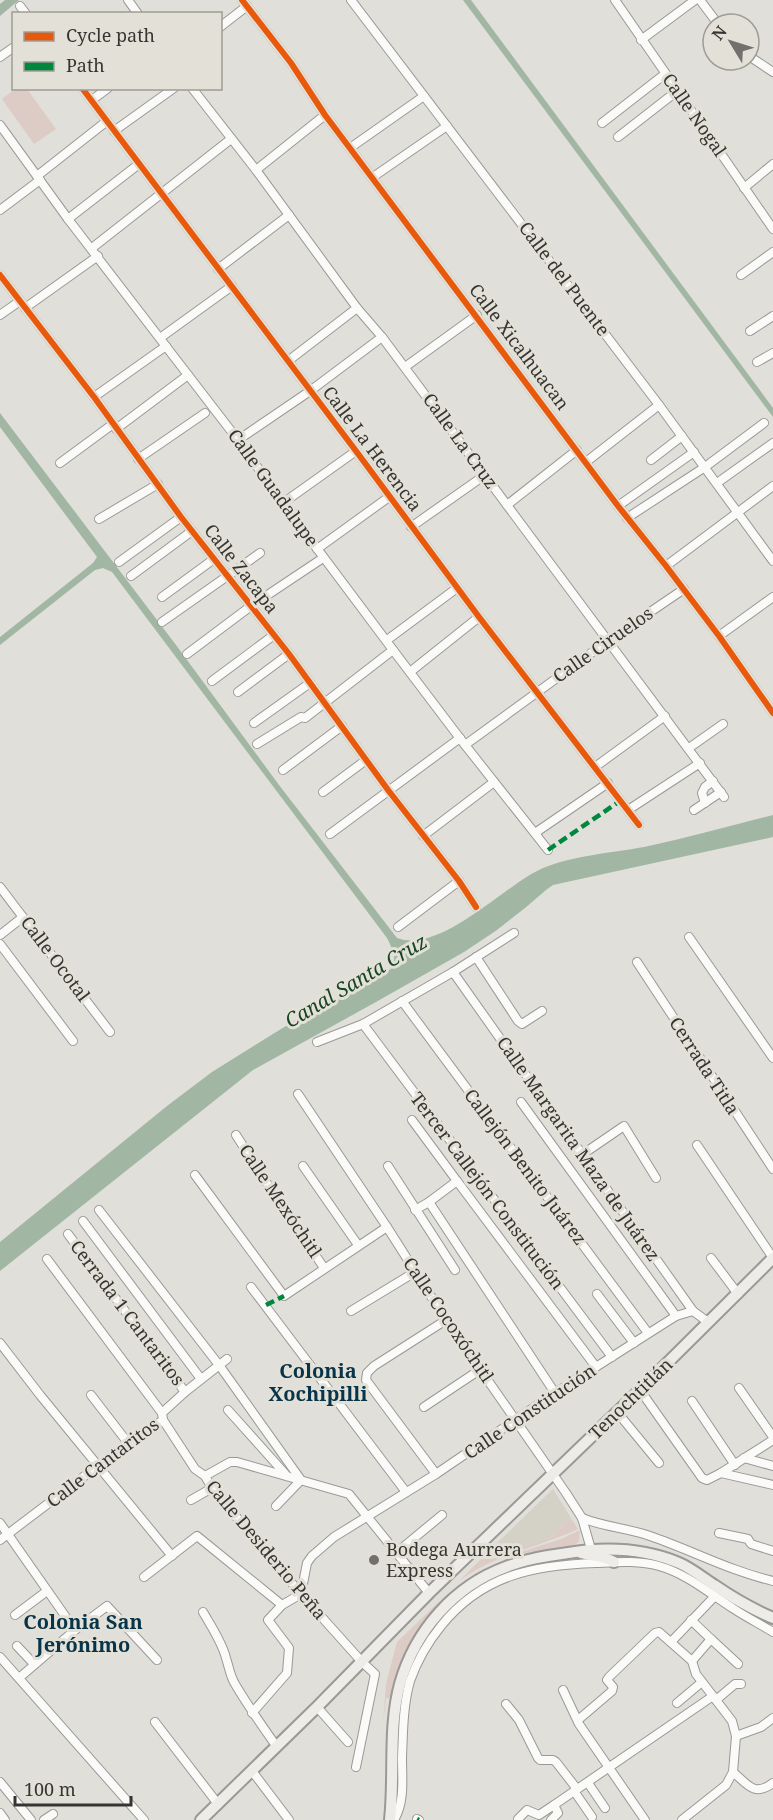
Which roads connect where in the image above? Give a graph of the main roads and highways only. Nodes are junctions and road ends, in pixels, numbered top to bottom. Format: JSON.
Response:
{"nodes":[{"id":1,"x":773,"y":1258,"type":"edge"},
{"id":2,"x":578,"y":1551,"type":"junction"},
{"id":3,"x":614,"y":1562,"type":"road end"},
{"id":4,"x":773,"y":1618,"type":"edge"},
{"id":5,"x":201,"y":1820,"type":"edge"},
{"id":6,"x":392,"y":1820,"type":"edge"}],
"edges":[{"from":1,"to":5,"type":"main road","name":"Tenochtitlán"},
{"from":2,"to":3,"type":"main road"},
{"from":2,"to":4,"type":"main road"},
{"from":2,"to":6,"type":"main road"}]}
